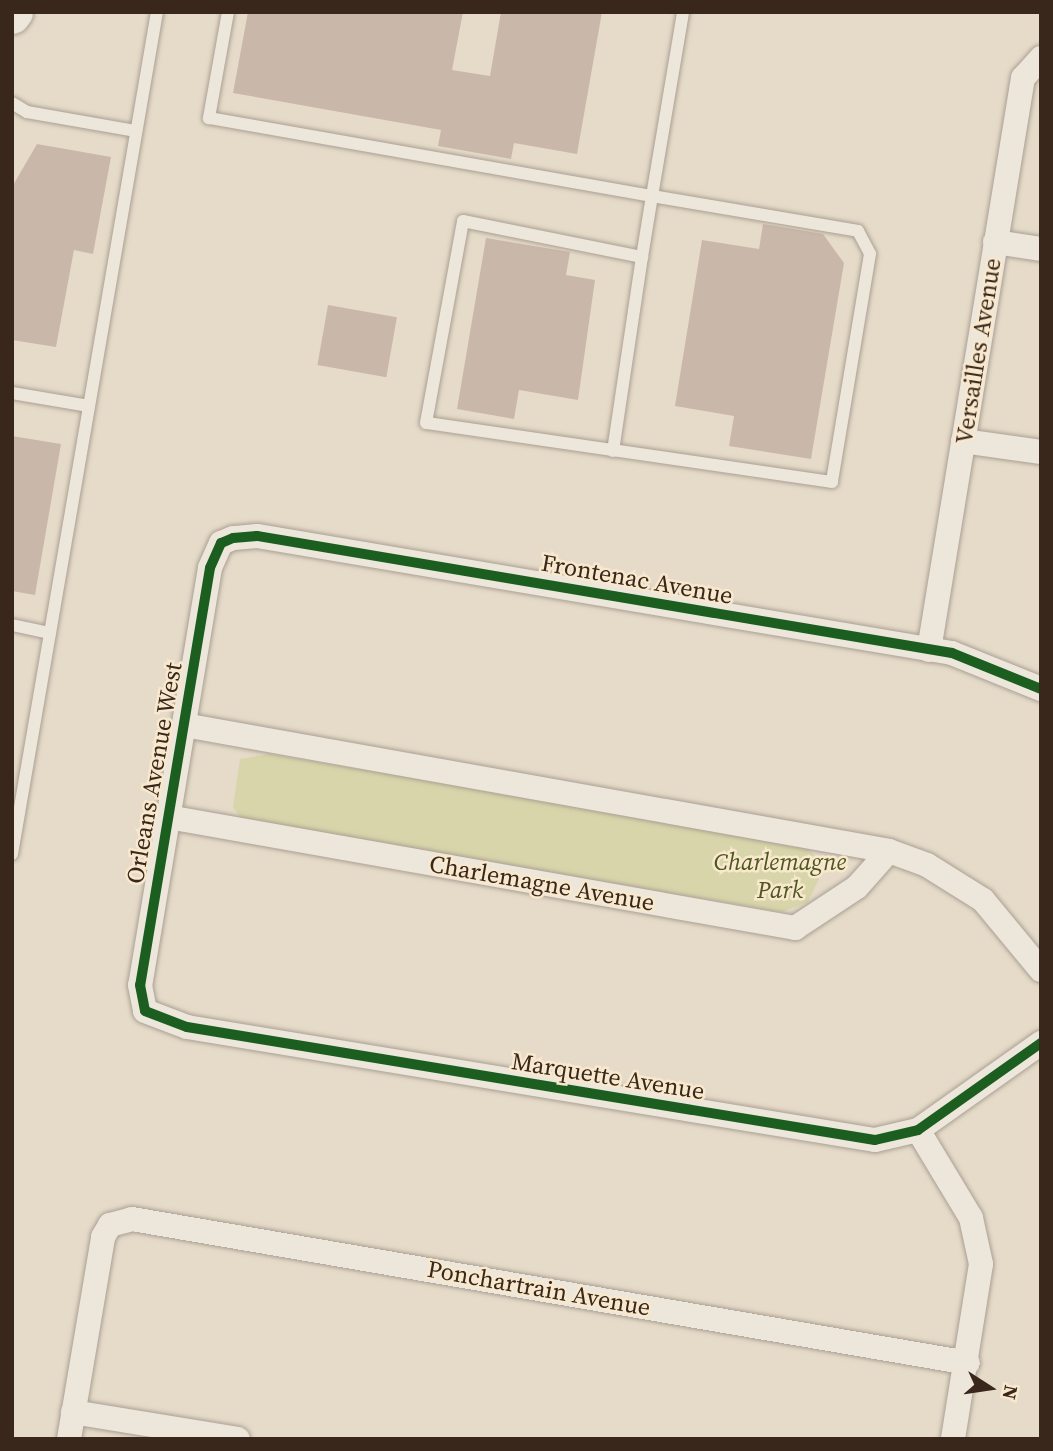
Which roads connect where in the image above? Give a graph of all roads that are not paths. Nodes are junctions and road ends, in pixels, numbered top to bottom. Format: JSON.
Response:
{"nodes":[{"id":1,"x":157,"y":12,"type":"edge"},
{"id":2,"x":228,"y":12,"type":"edge"},
{"id":3,"x":683,"y":12,"type":"edge"},
{"id":4,"x":1041,"y":58,"type":"edge"},
{"id":5,"x":12,"y":103,"type":"edge"},
{"id":6,"x":136,"y":131,"type":"junction"},
{"id":7,"x":653,"y":196,"type":"junction"},
{"id":8,"x":995,"y":242,"type":"junction"},
{"id":9,"x":1041,"y":250,"type":"edge"},
{"id":10,"x":642,"y":257,"type":"junction"},
{"id":11,"x":12,"y":393,"type":"edge"},
{"id":12,"x":89,"y":406,"type":"junction"},
{"id":13,"x":963,"y":441,"type":"junction"},
{"id":14,"x":613,"y":451,"type":"junction"},
{"id":15,"x":1041,"y":452,"type":"edge"},
{"id":16,"x":221,"y":543,"type":"joint"},
{"id":17,"x":12,"y":625,"type":"edge"},
{"id":18,"x":50,"y":633,"type":"junction"},
{"id":19,"x":929,"y":650,"type":"junction"},
{"id":20,"x":1041,"y":689,"type":"edge"},
{"id":21,"x":184,"y":725,"type":"junction"},
{"id":22,"x":18,"y":782,"type":"edge"},
{"id":23,"x":168,"y":817,"type":"junction"},
{"id":24,"x":889,"y":851,"type":"junction"},
{"id":25,"x":12,"y":854,"type":"edge"},
{"id":26,"x":1041,"y":970,"type":"edge"},
{"id":27,"x":145,"y":1011,"type":"joint"},
{"id":28,"x":1041,"y":1043,"type":"edge"},
{"id":29,"x":918,"y":1130,"type":"junction"},
{"id":30,"x":968,"y":1363,"type":"junction"},
{"id":31,"x":74,"y":1412,"type":"junction"},
{"id":32,"x":69,"y":1439,"type":"edge"},
{"id":33,"x":238,"y":1439,"type":"edge"},
{"id":34,"x":953,"y":1439,"type":"edge"}],
"edges":[{"from":1,"to":6,"type":"lane"},
{"from":2,"to":7,"type":"lane"},
{"from":3,"to":7,"type":"lane"},
{"from":4,"to":8,"type":"street","name":"Versailles Avenue"},
{"from":5,"to":6,"type":"lane"},
{"from":6,"to":12,"type":"lane"},
{"from":7,"to":10,"type":"lane"},
{"from":7,"to":14,"type":"lane"},
{"from":8,"to":9,"type":"street"},
{"from":8,"to":13,"type":"street","name":"Versailles Avenue"},
{"from":10,"to":14,"type":"lane"},
{"from":10,"to":14,"type":"lane"},
{"from":11,"to":12,"type":"lane"},
{"from":12,"to":18,"type":"lane"},
{"from":13,"to":15,"type":"street"},
{"from":13,"to":19,"type":"street","name":"Versailles Avenue"},
{"from":16,"to":19,"type":"street","name":"Frontenac Avenue"},
{"from":16,"to":21,"type":"street","name":"Orleans Avenue West"},
{"from":17,"to":18,"type":"lane"},
{"from":18,"to":22,"type":"lane"},
{"from":19,"to":20,"type":"street","name":"Frontenac Avenue"},
{"from":21,"to":23,"type":"street","name":"Orleans Avenue West"},
{"from":21,"to":24,"type":"street"},
{"from":22,"to":25,"type":"lane"},
{"from":23,"to":24,"type":"street","name":"Charlemagne Avenue"},
{"from":23,"to":27,"type":"street","name":"Orleans Avenue West"},
{"from":24,"to":26,"type":"street"},
{"from":27,"to":29,"type":"street","name":"Marquette Avenue"},
{"from":28,"to":29,"type":"street","name":"Marquette Avenue"},
{"from":29,"to":30,"type":"street"},
{"from":30,"to":31,"type":"street","name":"Ponchartrain Avenue"},
{"from":30,"to":34,"type":"street"},
{"from":31,"to":32,"type":"street"},
{"from":31,"to":33,"type":"street"}]}
